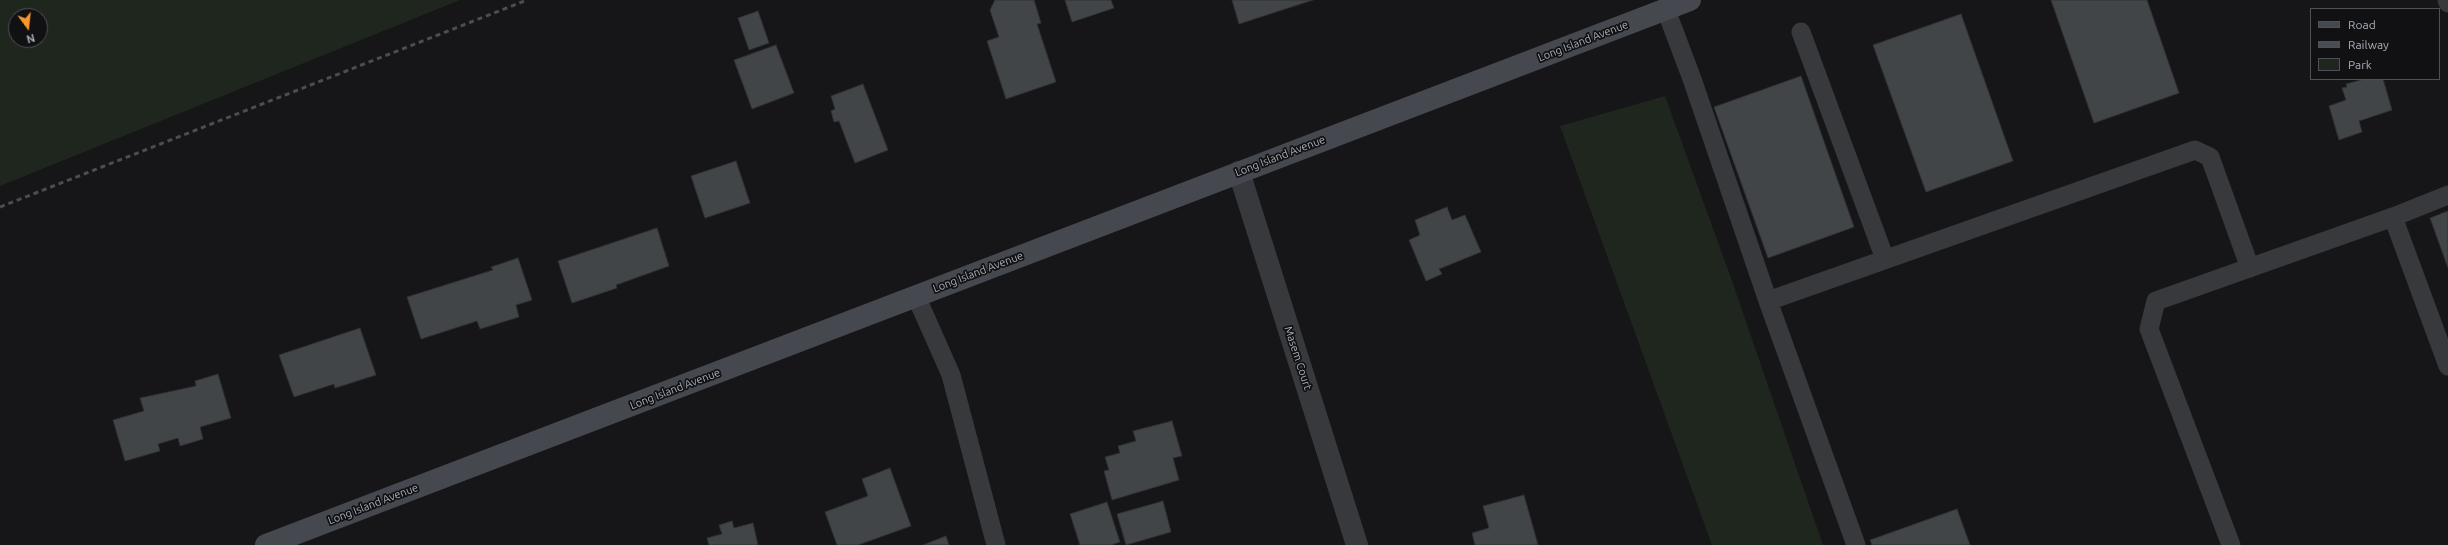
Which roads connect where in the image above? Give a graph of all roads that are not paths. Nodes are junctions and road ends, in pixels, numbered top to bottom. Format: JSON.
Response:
{"nodes":[{"id":1,"x":1690,"y":0,"type":"edge"},
{"id":2,"x":1666,"y":10,"type":"junction"},
{"id":3,"x":1801,"y":32,"type":"dead end"},
{"id":4,"x":1239,"y":172,"type":"junction"},
{"id":5,"x":2448,"y":195,"type":"edge"},
{"id":6,"x":2393,"y":217,"type":"junction"},
{"id":7,"x":1885,"y":259,"type":"junction"},
{"id":8,"x":2250,"y":268,"type":"junction"},
{"id":9,"x":916,"y":296,"type":"junction"},
{"id":10,"x":1768,"y":301,"type":"junction"},
{"id":11,"x":2448,"y":366,"type":"edge"},
{"id":12,"x":266,"y":545,"type":"edge"},
{"id":13,"x":996,"y":545,"type":"edge"},
{"id":14,"x":1357,"y":545,"type":"edge"},
{"id":15,"x":1856,"y":545,"type":"edge"},
{"id":16,"x":2231,"y":545,"type":"edge"}],
"edges":[{"from":1,"to":2,"type":"street","name":"Long Island Avenue"},
{"from":2,"to":4,"type":"street","name":"Long Island Avenue"},
{"from":2,"to":10,"type":"lane"},
{"from":3,"to":7,"type":"lane"},
{"from":4,"to":9,"type":"street","name":"Long Island Avenue"},
{"from":4,"to":14,"type":"street","name":"Masem Court"},
{"from":5,"to":6,"type":"lane"},
{"from":6,"to":8,"type":"lane"},
{"from":6,"to":11,"type":"lane"},
{"from":7,"to":8,"type":"lane"},
{"from":7,"to":10,"type":"lane"},
{"from":8,"to":16,"type":"lane"},
{"from":9,"to":12,"type":"street","name":"Long Island Avenue"},
{"from":9,"to":13,"type":"lane"},
{"from":10,"to":15,"type":"lane"}]}
